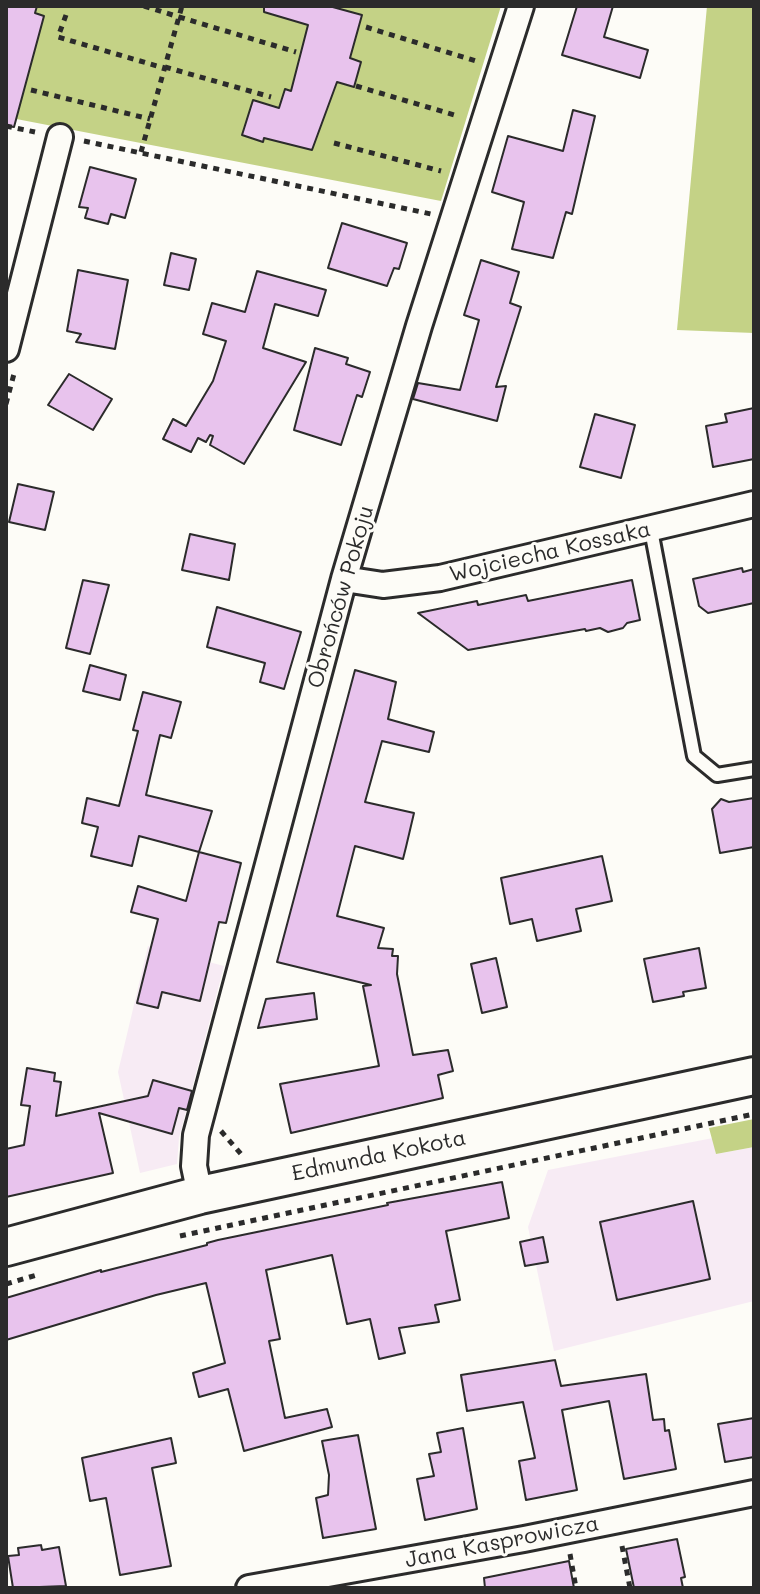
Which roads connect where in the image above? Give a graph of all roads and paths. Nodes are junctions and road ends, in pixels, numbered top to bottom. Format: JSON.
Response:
{"nodes":[{"id":1,"x":144,"y":6,"type":"edge"},
{"id":2,"x":182,"y":6,"type":"edge"},
{"id":3,"x":521,"y":6,"type":"edge"},
{"id":4,"x":66,"y":15,"type":"dead end"},
{"id":5,"x":179,"y":17,"type":"junction"},
{"id":6,"x":366,"y":27,"type":"dead end"},
{"id":7,"x":296,"y":52,"type":"dead end"},
{"id":8,"x":480,"y":63,"type":"dead end"},
{"id":9,"x":165,"y":68,"type":"junction"},
{"id":10,"x":356,"y":86,"type":"dead end"},
{"id":11,"x":31,"y":90,"type":"dead end"},
{"id":12,"x":271,"y":97,"type":"dead end"},
{"id":13,"x":463,"y":118,"type":"dead end"},
{"id":14,"x":150,"y":119,"type":"junction"},
{"id":15,"x":60,"y":137,"type":"joint"},
{"id":16,"x":334,"y":143,"type":"dead end"},
{"id":17,"x":141,"y":152,"type":"junction"},
{"id":18,"x":447,"y":173,"type":"dead end"},
{"id":19,"x":455,"y":220,"type":"junction"},
{"id":20,"x":6,"y":349,"type":"edge"},
{"id":21,"x":754,"y":504,"type":"edge"},
{"id":22,"x":651,"y":530,"type":"junction"},
{"id":23,"x":344,"y":579,"type":"junction"},
{"id":24,"x":754,"y":769,"type":"edge"},
{"id":25,"x":754,"y":1076,"type":"edge"},
{"id":26,"x":754,"y":1114,"type":"edge"},
{"id":27,"x":217,"y":1127,"type":"dead end"},
{"id":28,"x":241,"y":1155,"type":"dead end"},
{"id":29,"x":200,"y":1195,"type":"junction"},
{"id":30,"x":179,"y":1237,"type":"dead end"},
{"id":31,"x":6,"y":1247,"type":"edge"},
{"id":32,"x":754,"y":1493,"type":"edge"},
{"id":33,"x":621,"y":1541,"type":"dead end"},
{"id":34,"x":569,"y":1552,"type":"dead end"},
{"id":35,"x":249,"y":1588,"type":"edge"},
{"id":36,"x":576,"y":1588,"type":"edge"},
{"id":37,"x":630,"y":1588,"type":"edge"}],
"edges":[{"from":1,"to":5,"type":"path"},
{"from":2,"to":5,"type":"path"},
{"from":3,"to":19,"type":"street","name":"Obrońców Pokoju"},
{"from":4,"to":9,"type":"path"},
{"from":5,"to":7,"type":"path"},
{"from":5,"to":9,"type":"path"},
{"from":6,"to":8,"type":"path"},
{"from":9,"to":12,"type":"path"},
{"from":9,"to":14,"type":"path"},
{"from":10,"to":13,"type":"path"},
{"from":11,"to":14,"type":"path"},
{"from":14,"to":17,"type":"path"},
{"from":15,"to":17,"type":"path"},
{"from":15,"to":20,"type":"street"},
{"from":16,"to":18,"type":"path"},
{"from":17,"to":19,"type":"path"},
{"from":19,"to":23,"type":"street","name":"Obrońców Pokoju"},
{"from":21,"to":22,"type":"street","name":"Wojciecha Kossaka"},
{"from":22,"to":23,"type":"street","name":"Wojciecha Kossaka"},
{"from":22,"to":24,"type":"lane"},
{"from":23,"to":29,"type":"street","name":"Obrońców Pokoju"},
{"from":25,"to":29,"type":"street","name":"Edmunda Kokota"},
{"from":26,"to":30,"type":"path"},
{"from":27,"to":28,"type":"path"},
{"from":29,"to":31,"type":"street","name":"Edmunda Kokota"},
{"from":32,"to":35,"type":"street","name":"Jana Kasprowicza"},
{"from":33,"to":37,"type":"path"},
{"from":34,"to":36,"type":"path"}]}
